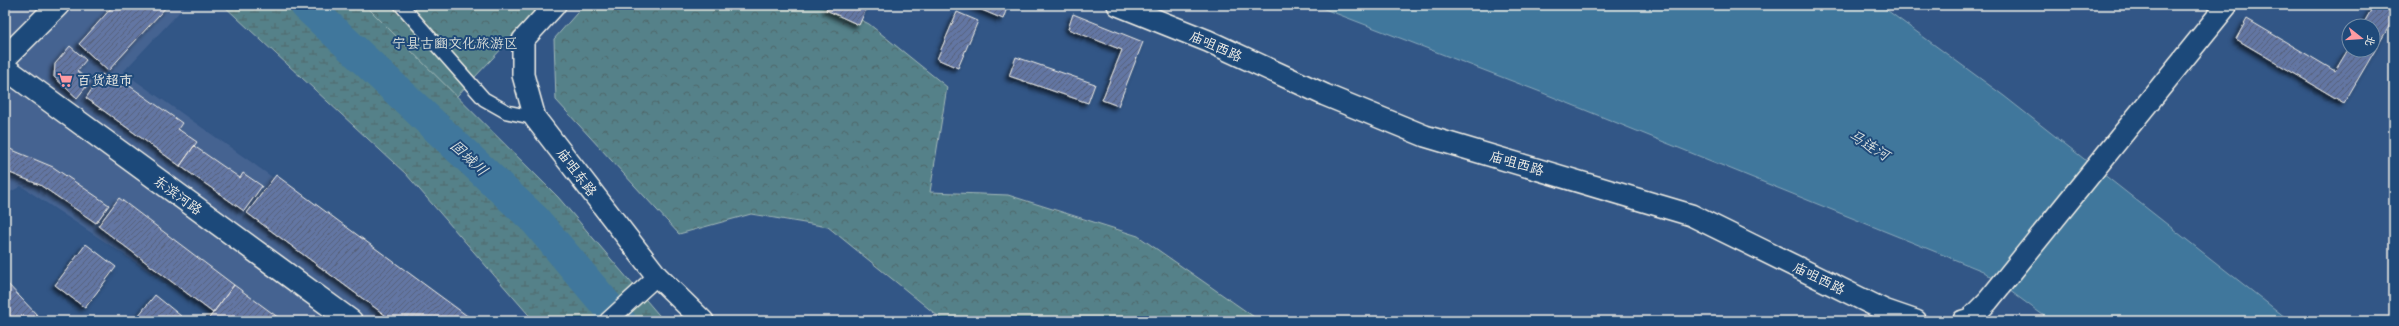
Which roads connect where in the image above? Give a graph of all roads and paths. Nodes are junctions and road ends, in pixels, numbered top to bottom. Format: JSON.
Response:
{"nodes":[{"id":1,"x":58,"y":5,"type":"edge"},
{"id":2,"x":401,"y":5,"type":"edge"},
{"id":3,"x":555,"y":5,"type":"edge"},
{"id":4,"x":1118,"y":5,"type":"edge"},
{"id":5,"x":2227,"y":5,"type":"edge"},
{"id":6,"x":5,"y":58,"type":"edge"},
{"id":7,"x":5,"y":68,"type":"edge"},
{"id":8,"x":535,"y":118,"type":"junction"},
{"id":9,"x":657,"y":276,"type":"junction"},
{"id":10,"x":351,"y":321,"type":"edge"},
{"id":11,"x":608,"y":321,"type":"edge"},
{"id":12,"x":703,"y":321,"type":"edge"},
{"id":13,"x":1916,"y":321,"type":"edge"},
{"id":14,"x":1963,"y":321,"type":"edge"}],
"edges":[{"from":1,"to":6,"type":"main road"},
{"from":2,"to":8,"type":"street"},
{"from":3,"to":8,"type":"street","name":"庙咀东路"},
{"from":4,"to":13,"type":"street","name":"庙咀西路"},
{"from":5,"to":14,"type":"street"},
{"from":7,"to":10,"type":"main road","name":"东滨河路"},
{"from":8,"to":9,"type":"street","name":"庙咀东路"},
{"from":9,"to":11,"type":"street"},
{"from":9,"to":12,"type":"street","name":"庙咀东路"}]}
